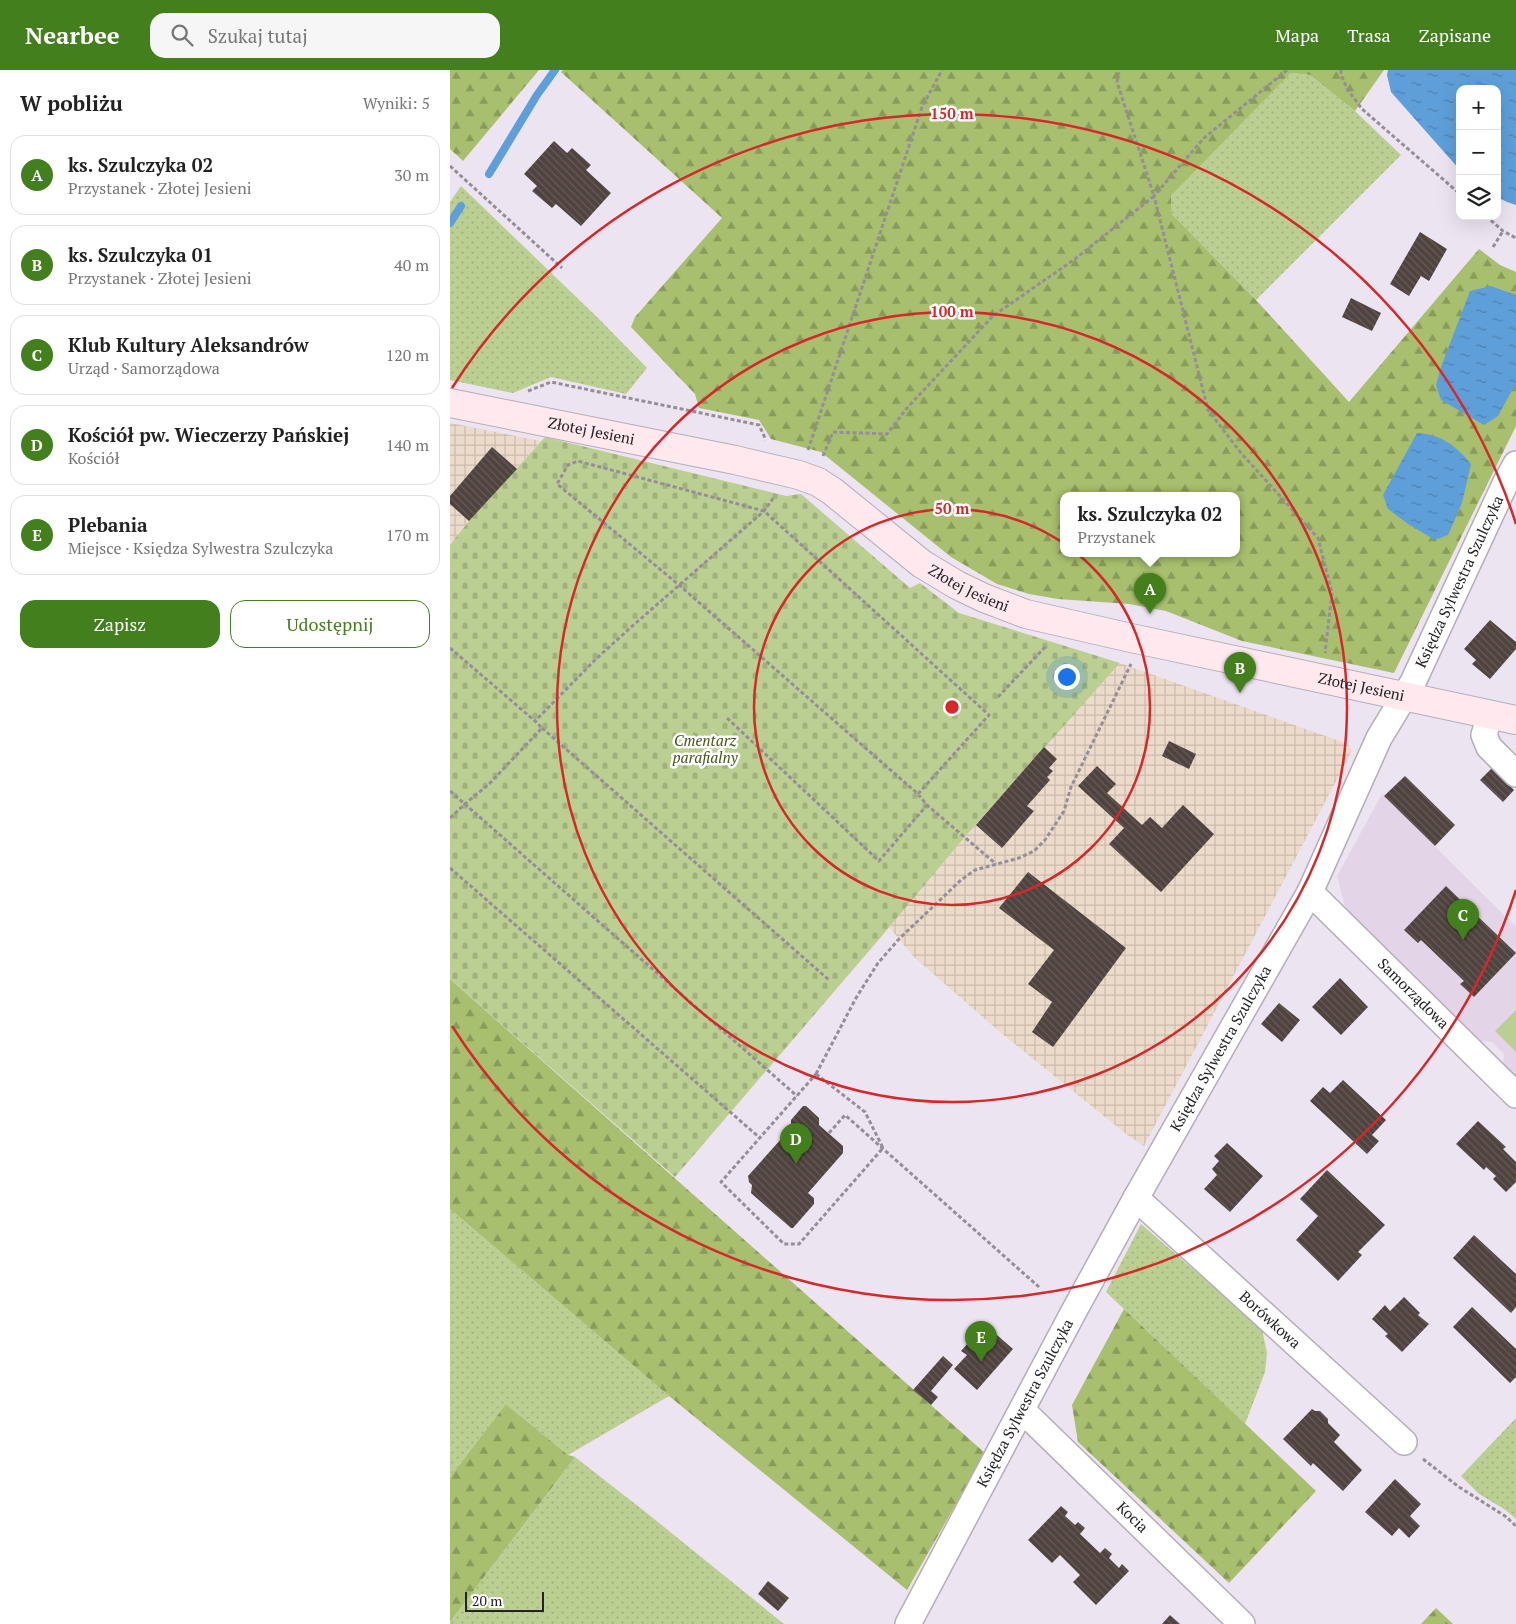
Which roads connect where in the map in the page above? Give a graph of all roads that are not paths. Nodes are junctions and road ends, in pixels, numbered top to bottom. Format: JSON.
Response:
{"nodes":[{"id":1,"x":450,"y":403,"type":"edge"},
{"id":2,"x":1513,"y":479,"type":"edge"},
{"id":3,"x":1406,"y":696,"type":"junction"},
{"id":4,"x":1503,"y":717,"type":"edge"},
{"id":5,"x":1516,"y":774,"type":"edge"},
{"id":6,"x":1310,"y":892,"type":"junction"},
{"id":7,"x":1516,"y":1095,"type":"edge"},
{"id":8,"x":1136,"y":1198,"type":"junction"},
{"id":9,"x":1022,"y":1410,"type":"junction"},
{"id":10,"x":1404,"y":1442,"type":"road end"},
{"id":11,"x":908,"y":1624,"type":"edge"},
{"id":12,"x":1242,"y":1624,"type":"edge"}],
"edges":[{"from":1,"to":3,"type":"street","name":"Złotej Jesieni"},
{"from":2,"to":3,"type":"street","name":"Księdza Sylwestra Szulczyka"},
{"from":3,"to":4,"type":"street","name":"Złotej Jesieni"},
{"from":3,"to":6,"type":"street","name":"Księdza Sylwestra Szulczyka"},
{"from":4,"to":5,"type":"street"},
{"from":6,"to":7,"type":"street","name":"Samorządowa"},
{"from":6,"to":8,"type":"street","name":"Księdza Sylwestra Szulczyka"},
{"from":8,"to":9,"type":"street","name":"Księdza Sylwestra Szulczyka"},
{"from":8,"to":10,"type":"street","name":"Borówkowa"},
{"from":9,"to":11,"type":"street","name":"Księdza Sylwestra Szulczyka"},
{"from":9,"to":12,"type":"street","name":"Kocia"}]}
